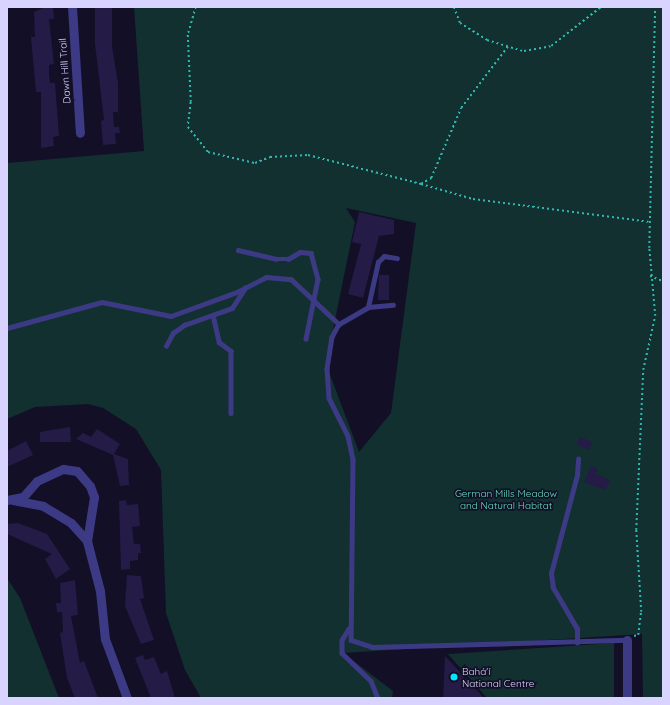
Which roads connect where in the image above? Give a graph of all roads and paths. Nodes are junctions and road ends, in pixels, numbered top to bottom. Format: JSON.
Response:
{"nodes":[{"id":1,"x":72,"y":7,"type":"edge"},
{"id":2,"x":196,"y":7,"type":"edge"},
{"id":3,"x":454,"y":7,"type":"edge"},
{"id":4,"x":601,"y":7,"type":"edge"},
{"id":5,"x":655,"y":7,"type":"edge"},
{"id":6,"x":508,"y":46,"type":"junction"},
{"id":7,"x":80,"y":133,"type":"dead end"},
{"id":8,"x":421,"y":184,"type":"junction"},
{"id":9,"x":649,"y":222,"type":"junction"},
{"id":10,"x":238,"y":250,"type":"dead end"},
{"id":11,"x":397,"y":258,"type":"dead end"},
{"id":12,"x":650,"y":276,"type":"junction"},
{"id":13,"x":663,"y":281,"type":"edge"},
{"id":14,"x":245,"y":288,"type":"junction"},
{"id":15,"x":313,"y":297,"type":"junction"},
{"id":16,"x":393,"y":305,"type":"dead end"},
{"id":17,"x":368,"y":307,"type":"junction"},
{"id":18,"x":213,"y":315,"type":"junction"},
{"id":19,"x":339,"y":324,"type":"junction"},
{"id":20,"x":7,"y":328,"type":"edge"},
{"id":21,"x":306,"y":340,"type":"dead end"},
{"id":22,"x":166,"y":346,"type":"dead end"},
{"id":23,"x":231,"y":413,"type":"dead end"},
{"id":24,"x":578,"y":459,"type":"dead end"},
{"id":25,"x":8,"y":500,"type":"edge"},
{"id":26,"x":86,"y":541,"type":"junction"},
{"id":27,"x":349,"y":629,"type":"junction"},
{"id":28,"x":627,"y":640,"type":"junction"},
{"id":29,"x":577,"y":643,"type":"junction"},
{"id":30,"x":127,"y":698,"type":"edge"},
{"id":31,"x":378,"y":698,"type":"edge"},
{"id":32,"x":627,"y":698,"type":"edge"}],
"edges":[{"from":1,"to":7,"type":"street","name":"Dawn Hill Trail"},
{"from":2,"to":8,"type":"path"},
{"from":3,"to":6,"type":"path"},
{"from":4,"to":6,"type":"path"},
{"from":5,"to":9,"type":"path"},
{"from":6,"to":8,"type":"path"},
{"from":8,"to":9,"type":"path"},
{"from":9,"to":12,"type":"path"},
{"from":10,"to":15,"type":"lane"},
{"from":11,"to":17,"type":"lane"},
{"from":12,"to":13,"type":"path"},
{"from":12,"to":28,"type":"path"},
{"from":14,"to":15,"type":"lane"},
{"from":14,"to":18,"type":"lane"},
{"from":14,"to":20,"type":"lane"},
{"from":15,"to":19,"type":"lane"},
{"from":15,"to":21,"type":"lane"},
{"from":16,"to":17,"type":"lane"},
{"from":17,"to":19,"type":"lane"},
{"from":18,"to":22,"type":"lane"},
{"from":18,"to":23,"type":"lane"},
{"from":19,"to":27,"type":"lane"},
{"from":24,"to":29,"type":"lane"},
{"from":25,"to":26,"type":"street"},
{"from":25,"to":26,"type":"street"},
{"from":26,"to":30,"type":"street"},
{"from":27,"to":29,"type":"lane"},
{"from":27,"to":31,"type":"lane"},
{"from":28,"to":29,"type":"lane"},
{"from":28,"to":32,"type":"street"}]}
